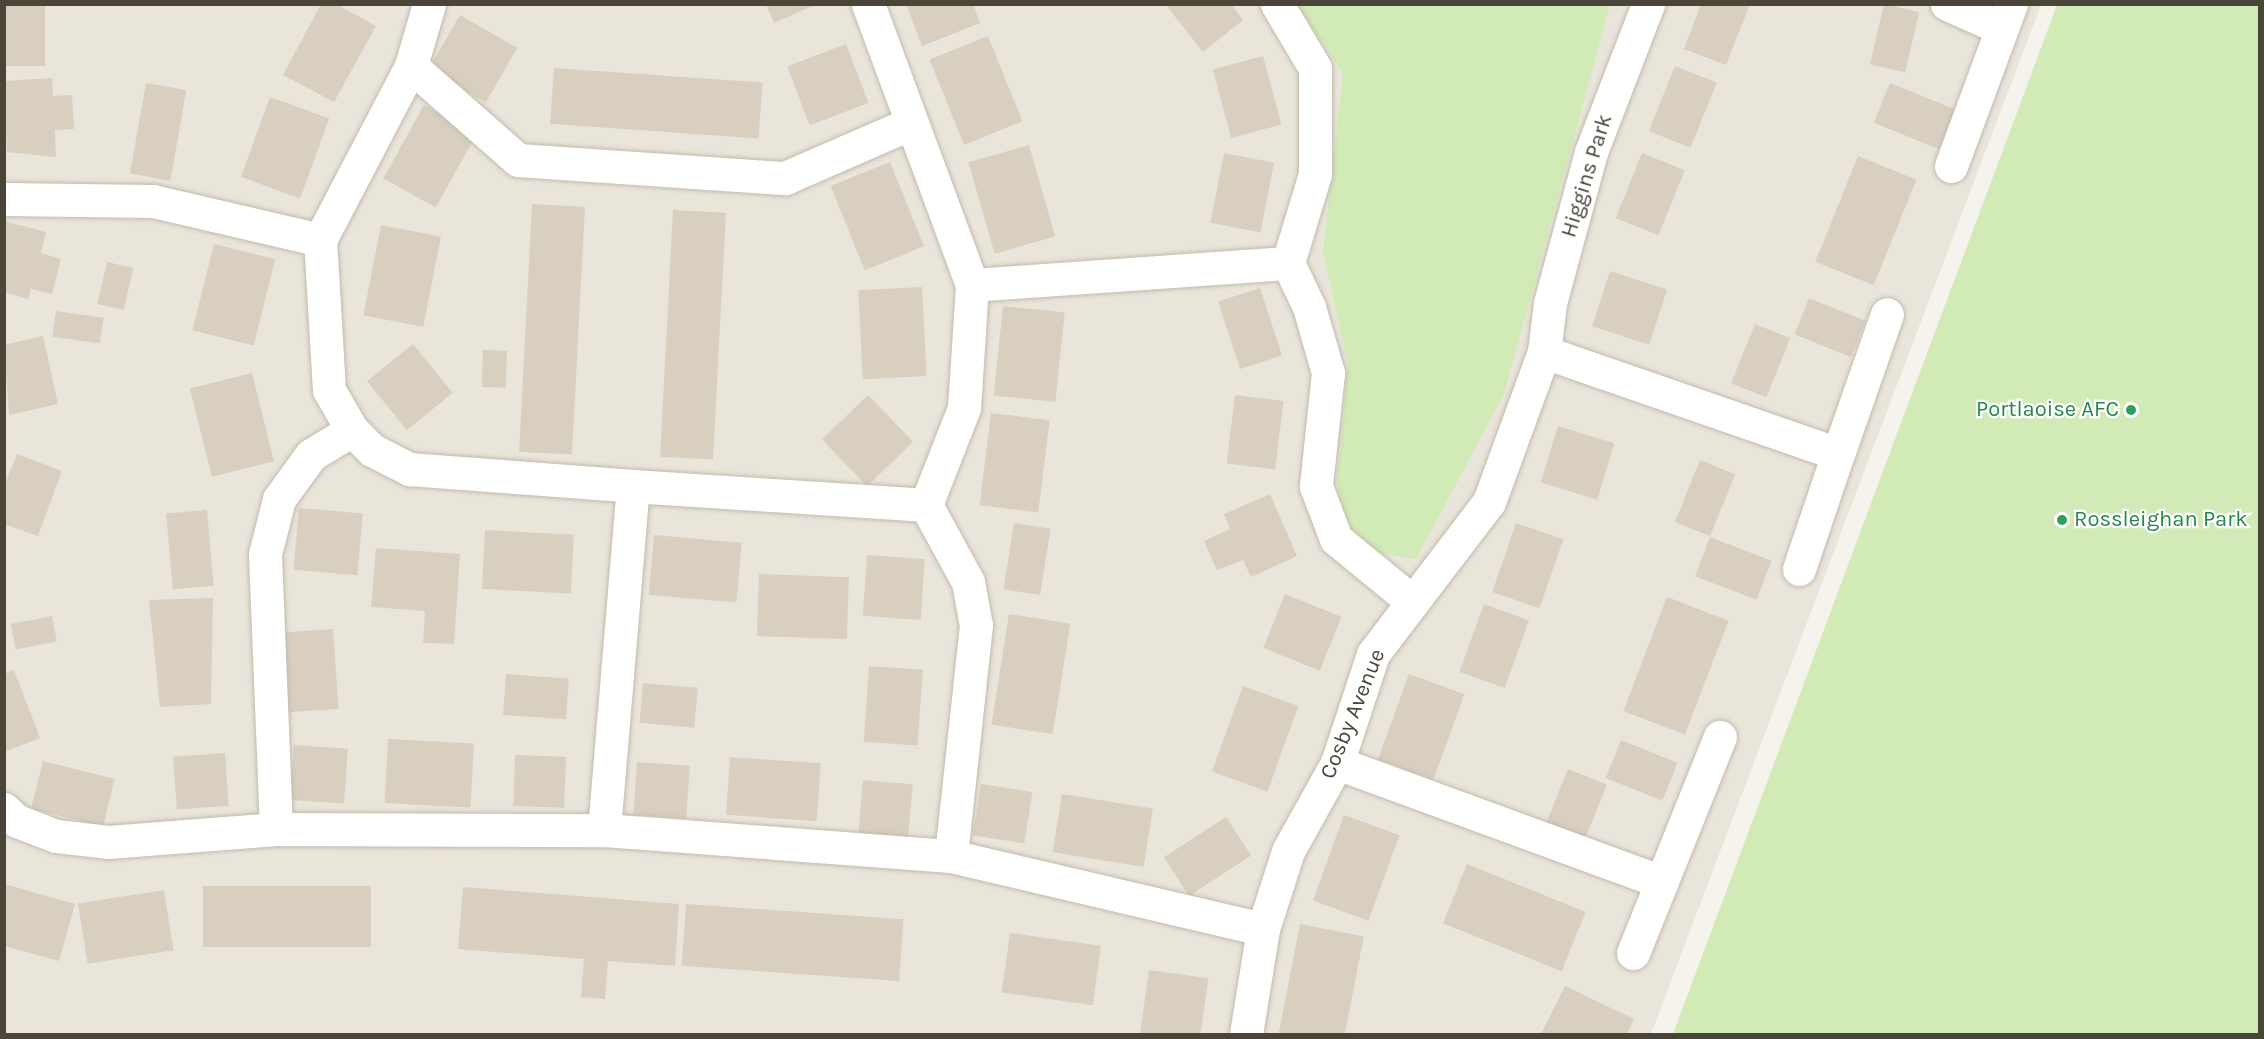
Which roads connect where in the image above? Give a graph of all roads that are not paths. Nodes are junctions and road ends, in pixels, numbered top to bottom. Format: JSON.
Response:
{"nodes":[{"id":1,"x":429,"y":4,"type":"edge"},
{"id":2,"x":868,"y":4,"type":"edge"},
{"id":3,"x":1277,"y":4,"type":"edge"},
{"id":4,"x":1648,"y":4,"type":"edge"},
{"id":5,"x":1947,"y":4,"type":"edge"},
{"id":6,"x":2006,"y":16,"type":"edge"},
{"id":7,"x":411,"y":66,"type":"junction"},
{"id":8,"x":909,"y":123,"type":"junction"},
{"id":9,"x":1951,"y":166,"type":"dead end"},
{"id":10,"x":4,"y":199,"type":"edge"},
{"id":11,"x":320,"y":240,"type":"junction"},
{"id":12,"x":1288,"y":263,"type":"junction"},
{"id":13,"x":972,"y":285,"type":"junction"},
{"id":14,"x":1887,"y":314,"type":"dead end"},
{"id":15,"x":1545,"y":352,"type":"junction"},
{"id":16,"x":352,"y":430,"type":"junction"},
{"id":17,"x":1838,"y":454,"type":"junction"},
{"id":18,"x":633,"y":486,"type":"junction"},
{"id":19,"x":926,"y":505,"type":"junction"},
{"id":20,"x":1799,"y":569,"type":"dead end"},
{"id":21,"x":1413,"y":602,"type":"junction"},
{"id":22,"x":1720,"y":737,"type":"dead end"},
{"id":23,"x":1337,"y":763,"type":"junction"},
{"id":24,"x":4,"y":809,"type":"edge"},
{"id":25,"x":276,"y":829,"type":"junction"},
{"id":26,"x":604,"y":830,"type":"junction"},
{"id":27,"x":951,"y":856,"type":"junction"},
{"id":28,"x":1660,"y":881,"type":"junction"},
{"id":29,"x":1263,"y":929,"type":"junction"},
{"id":30,"x":1633,"y":953,"type":"dead end"},
{"id":31,"x":1246,"y":1035,"type":"edge"}],
"edges":[{"from":1,"to":7,"type":"street"},
{"from":2,"to":8,"type":"street"},
{"from":3,"to":12,"type":"street"},
{"from":4,"to":15,"type":"street","name":"Higgins Park"},
{"from":5,"to":6,"type":"street"},
{"from":6,"to":9,"type":"street"},
{"from":7,"to":8,"type":"street"},
{"from":7,"to":11,"type":"street"},
{"from":8,"to":13,"type":"street"},
{"from":10,"to":11,"type":"street"},
{"from":11,"to":16,"type":"street"},
{"from":12,"to":13,"type":"street"},
{"from":12,"to":21,"type":"street"},
{"from":13,"to":19,"type":"street"},
{"from":14,"to":17,"type":"street"},
{"from":15,"to":17,"type":"street"},
{"from":15,"to":21,"type":"street","name":"Cosby Avenue"},
{"from":16,"to":18,"type":"street"},
{"from":16,"to":25,"type":"street"},
{"from":17,"to":20,"type":"street"},
{"from":18,"to":19,"type":"street"},
{"from":18,"to":26,"type":"street"},
{"from":19,"to":27,"type":"street"},
{"from":21,"to":23,"type":"street","name":"Cosby Avenue"},
{"from":22,"to":28,"type":"street"},
{"from":23,"to":28,"type":"street"},
{"from":23,"to":29,"type":"street","name":"Cosby Avenue"},
{"from":24,"to":25,"type":"street"},
{"from":25,"to":26,"type":"street"},
{"from":26,"to":27,"type":"street"},
{"from":27,"to":29,"type":"street"},
{"from":28,"to":30,"type":"street"},
{"from":29,"to":31,"type":"street","name":"Cosby Avenue"}]}
